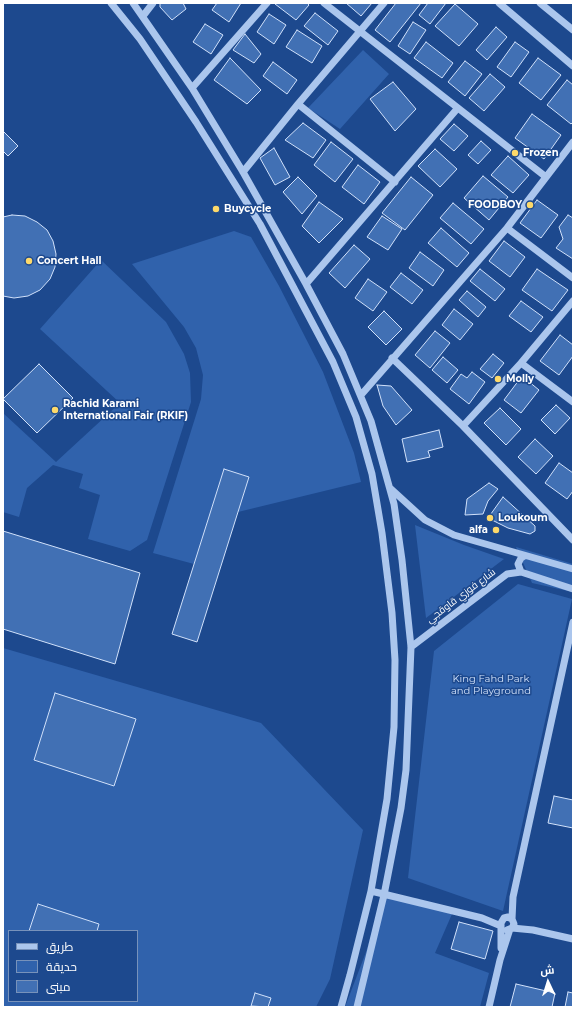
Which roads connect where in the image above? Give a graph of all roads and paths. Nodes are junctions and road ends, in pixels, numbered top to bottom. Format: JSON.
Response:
{"nodes":[{"id":1,"x":111,"y":3,"type":"edge"},
{"id":2,"x":133,"y":3,"type":"edge"},
{"id":3,"x":153,"y":3,"type":"edge"},
{"id":4,"x":267,"y":3,"type":"edge"},
{"id":5,"x":324,"y":3,"type":"edge"},
{"id":6,"x":384,"y":3,"type":"edge"},
{"id":7,"x":540,"y":3,"type":"edge"},
{"id":8,"x":503,"y":4,"type":"edge"},
{"id":9,"x":142,"y":16,"type":"junction"},
{"id":10,"x":573,"y":30,"type":"edge"},
{"id":11,"x":360,"y":31,"type":"junction"},
{"id":12,"x":573,"y":66,"type":"edge"},
{"id":13,"x":192,"y":88,"type":"junction"},
{"id":14,"x":298,"y":104,"type":"junction"},
{"id":15,"x":457,"y":108,"type":"junction"},
{"id":16,"x":573,"y":142,"type":"edge"},
{"id":17,"x":243,"y":172,"type":"junction"},
{"id":18,"x":546,"y":177,"type":"junction"},
{"id":19,"x":395,"y":182,"type":"junction"},
{"id":20,"x":507,"y":228,"type":"junction"},
{"id":21,"x":573,"y":278,"type":"edge"},
{"id":22,"x":306,"y":284,"type":"junction"},
{"id":23,"x":573,"y":301,"type":"edge"},
{"id":24,"x":392,"y":358,"type":"junction"},
{"id":25,"x":520,"y":363,"type":"junction"},
{"id":26,"x":361,"y":395,"type":"junction"},
{"id":27,"x":573,"y":402,"type":"edge"},
{"id":28,"x":463,"y":426,"type":"junction"},
{"id":29,"x":390,"y":488,"type":"junction"},
{"id":30,"x":573,"y":540,"type":"edge"},
{"id":31,"x":524,"y":556,"type":"junction"},
{"id":32,"x":573,"y":569,"type":"edge"},
{"id":33,"x":521,"y":572,"type":"junction"},
{"id":34,"x":573,"y":589,"type":"edge"},
{"id":35,"x":573,"y":622,"type":"edge"},
{"id":36,"x":410,"y":647,"type":"junction"},
{"id":37,"x":371,"y":891,"type":"junction"},
{"id":38,"x":384,"y":895,"type":"junction"},
{"id":39,"x":482,"y":918,"type":"junction"},
{"id":40,"x":509,"y":922,"type":"junction"},
{"id":41,"x":502,"y":927,"type":"junction"},
{"id":42,"x":573,"y":939,"type":"edge"},
{"id":43,"x":500,"y":960,"type":"junction"},
{"id":44,"x":341,"y":1007,"type":"edge"},
{"id":45,"x":357,"y":1007,"type":"edge"},
{"id":46,"x":489,"y":1007,"type":"edge"}],
"edges":[{"from":1,"to":37,"type":"street"},
{"from":2,"to":9,"type":"street"},
{"from":3,"to":9,"type":"street"},
{"from":4,"to":13,"type":"street"},
{"from":5,"to":11,"type":"street"},
{"from":6,"to":11,"type":"street"},
{"from":7,"to":10,"type":"street"},
{"from":8,"to":12,"type":"street"},
{"from":9,"to":13,"type":"street"},
{"from":11,"to":14,"type":"street"},
{"from":11,"to":15,"type":"street"},
{"from":13,"to":17,"type":"street"},
{"from":14,"to":17,"type":"street"},
{"from":14,"to":19,"type":"street"},
{"from":15,"to":18,"type":"street"},
{"from":15,"to":19,"type":"street"},
{"from":16,"to":18,"type":"street"},
{"from":17,"to":22,"type":"street"},
{"from":18,"to":20,"type":"street"},
{"from":19,"to":22,"type":"street"},
{"from":20,"to":21,"type":"street"},
{"from":20,"to":24,"type":"street"},
{"from":22,"to":26,"type":"street"},
{"from":23,"to":25,"type":"street"},
{"from":24,"to":26,"type":"street"},
{"from":24,"to":28,"type":"street"},
{"from":25,"to":27,"type":"street"},
{"from":25,"to":28,"type":"street"},
{"from":26,"to":29,"type":"street"},
{"from":28,"to":30,"type":"street"},
{"from":29,"to":31,"type":"street"},
{"from":29,"to":36,"type":"street"},
{"from":31,"to":32,"type":"street"},
{"from":31,"to":33,"type":"street"},
{"from":33,"to":34,"type":"street"},
{"from":33,"to":36,"type":"street","name":"شارع فوزي قاوقجي"},
{"from":35,"to":40,"type":"street"},
{"from":36,"to":38,"type":"street"},
{"from":37,"to":38,"type":"street"},
{"from":37,"to":44,"type":"street"},
{"from":38,"to":39,"type":"street"},
{"from":38,"to":45,"type":"street"},
{"from":39,"to":40,"type":"street"},
{"from":39,"to":41,"type":"street"},
{"from":40,"to":41,"type":"street"},
{"from":40,"to":42,"type":"street"},
{"from":40,"to":43,"type":"street"},
{"from":41,"to":43,"type":"street"},
{"from":43,"to":46,"type":"street"}]}
